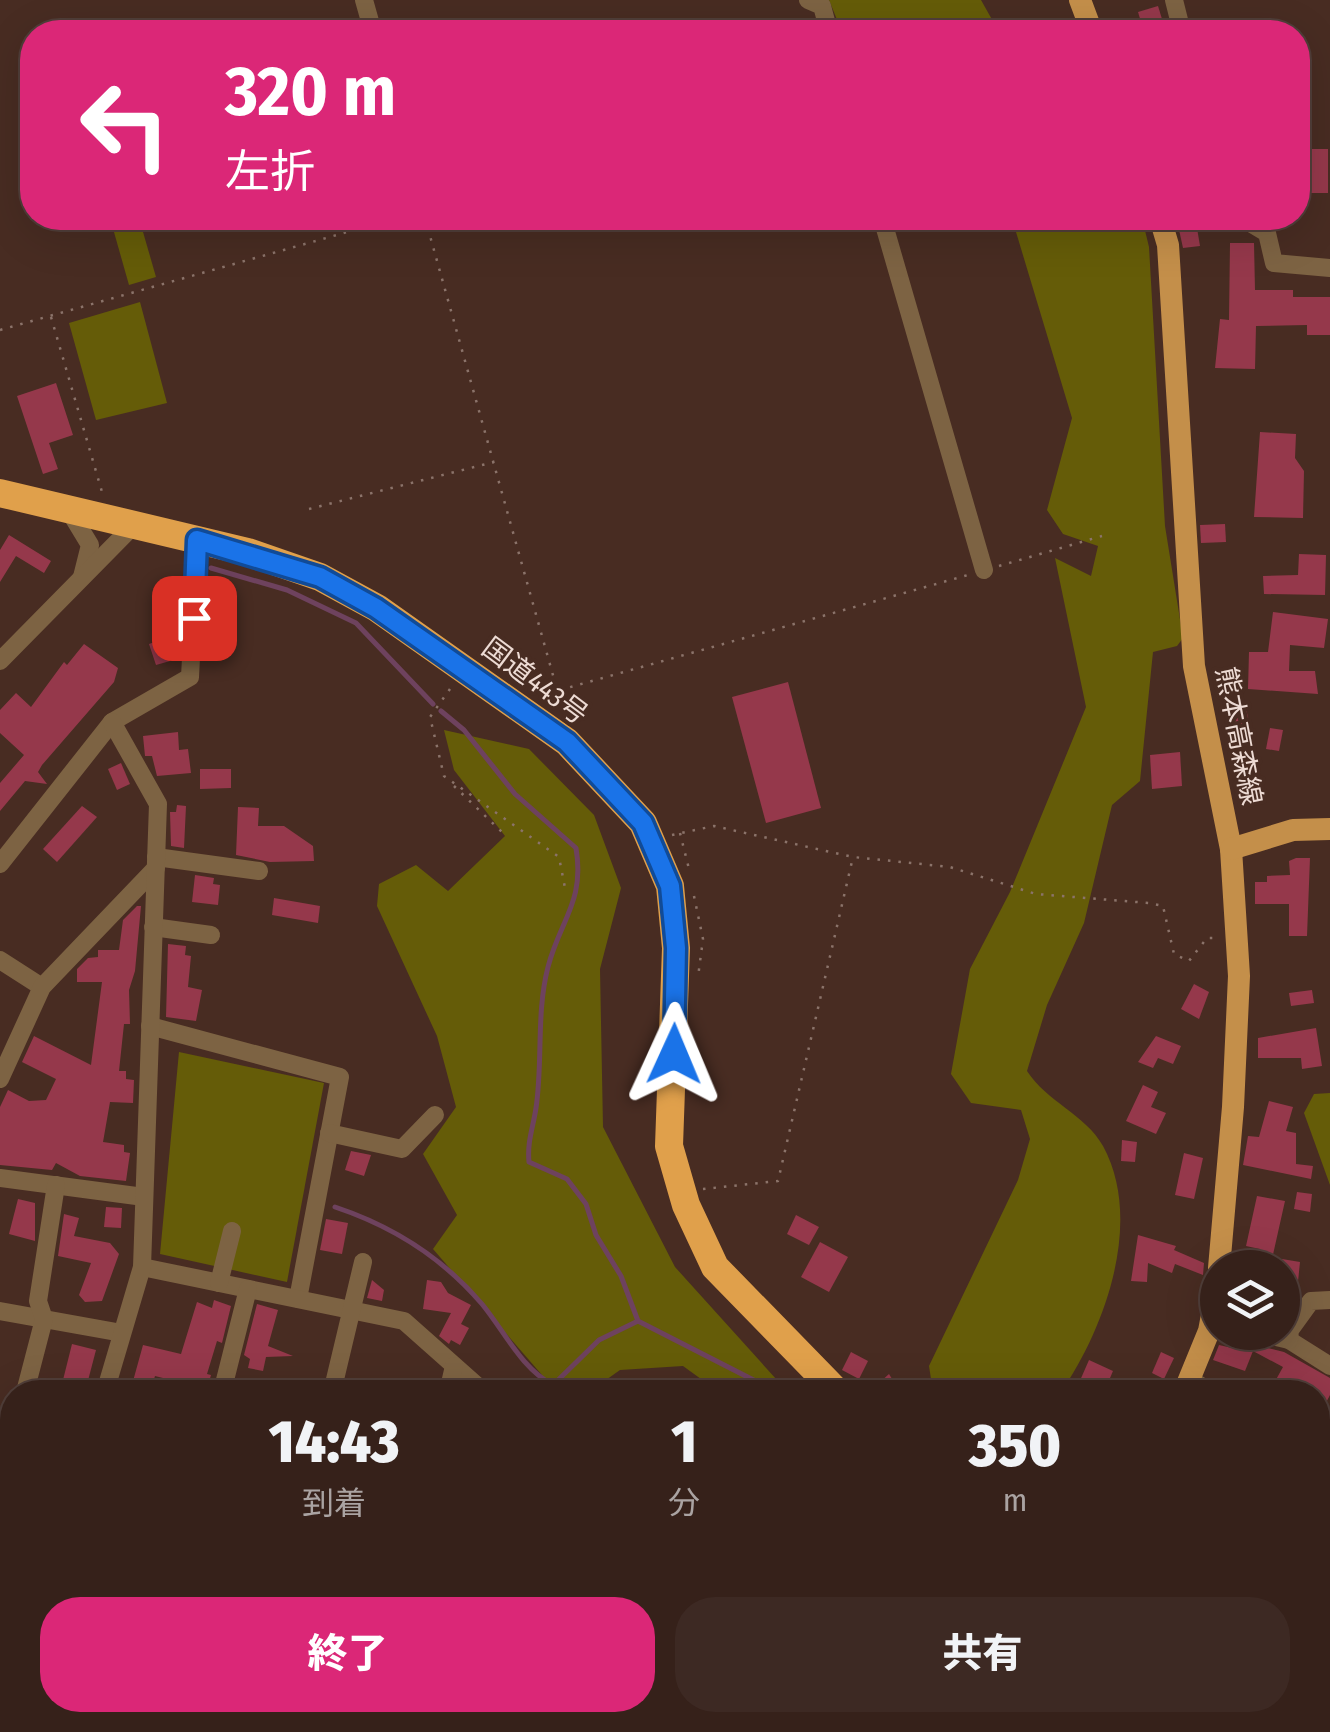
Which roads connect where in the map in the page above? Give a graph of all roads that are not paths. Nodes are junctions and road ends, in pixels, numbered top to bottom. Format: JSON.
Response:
{"nodes":[{"id":1,"x":808,"y":0,"type":"edge"},
{"id":2,"x":826,"y":20,"type":"edge"},
{"id":3,"x":885,"y":230,"type":"edge"},
{"id":4,"x":1164,"y":230,"type":"edge"},
{"id":5,"x":1264,"y":230,"type":"edge"},
{"id":6,"x":1330,"y":268,"type":"edge"},
{"id":7,"x":0,"y":493,"type":"edge"},
{"id":8,"x":70,"y":512,"type":"junction"},
{"id":9,"x":121,"y":525,"type":"junction"},
{"id":10,"x":197,"y":540,"type":"junction"},
{"id":11,"x":984,"y":570,"type":"road end"},
{"id":12,"x":82,"y":578,"type":"junction"},
{"id":13,"x":0,"y":661,"type":"edge"},
{"id":14,"x":112,"y":722,"type":"junction"},
{"id":15,"x":1330,"y":829,"type":"edge"},
{"id":16,"x":1230,"y":849,"type":"junction"},
{"id":17,"x":156,"y":862,"type":"junction"},
{"id":18,"x":0,"y":864,"type":"edge"},
{"id":19,"x":259,"y":871,"type":"dead end"},
{"id":20,"x":154,"y":927,"type":"junction"},
{"id":21,"x":211,"y":935,"type":"dead end"},
{"id":22,"x":0,"y":960,"type":"edge"},
{"id":23,"x":42,"y":987,"type":"junction"},
{"id":24,"x":150,"y":1026,"type":"junction"},
{"id":25,"x":0,"y":1079,"type":"edge"},
{"id":26,"x":435,"y":1115,"type":"dead end"},
{"id":27,"x":329,"y":1133,"type":"junction"},
{"id":28,"x":0,"y":1178,"type":"edge"},
{"id":29,"x":56,"y":1186,"type":"junction"},
{"id":30,"x":144,"y":1197,"type":"junction"},
{"id":31,"x":232,"y":1231,"type":"dead end"},
{"id":32,"x":1221,"y":1250,"type":"edge"},
{"id":33,"x":363,"y":1262,"type":"dead end"},
{"id":34,"x":142,"y":1267,"type":"junction"},
{"id":35,"x":219,"y":1283,"type":"junction"},
{"id":36,"x":248,"y":1289,"type":"junction"},
{"id":37,"x":298,"y":1299,"type":"junction"},
{"id":38,"x":1330,"y":1300,"type":"edge"},
{"id":39,"x":0,"y":1311,"type":"edge"},
{"id":40,"x":352,"y":1311,"type":"junction"},
{"id":41,"x":1300,"y":1316,"type":"edge"},
{"id":42,"x":44,"y":1319,"type":"junction"},
{"id":43,"x":122,"y":1333,"type":"junction"},
{"id":44,"x":1300,"y":1347,"type":"edge"},
{"id":45,"x":1203,"y":1350,"type":"edge"},
{"id":46,"x":454,"y":1366,"type":"junction"},
{"id":47,"x":1330,"y":1366,"type":"edge"},
{"id":48,"x":28,"y":1380,"type":"edge"},
{"id":49,"x":108,"y":1380,"type":"edge"},
{"id":50,"x":225,"y":1380,"type":"edge"},
{"id":51,"x":335,"y":1380,"type":"edge"},
{"id":52,"x":451,"y":1380,"type":"edge"},
{"id":53,"x":470,"y":1380,"type":"edge"},
{"id":54,"x":825,"y":1380,"type":"edge"},
{"id":55,"x":1190,"y":1380,"type":"edge"}],
"edges":[{"from":1,"to":2,"type":"street"},
{"from":3,"to":11,"type":"street"},
{"from":4,"to":16,"type":"main road","name":"熊本高森線"},
{"from":5,"to":6,"type":"street"},
{"from":7,"to":8,"type":"highway","name":"国道443号"},
{"from":8,"to":9,"type":"highway","name":"国道443号"},
{"from":8,"to":12,"type":"street"},
{"from":9,"to":10,"type":"highway","name":"国道443号"},
{"from":9,"to":12,"type":"street"},
{"from":10,"to":14,"type":"street"},
{"from":10,"to":54,"type":"highway","name":"国道443号"},
{"from":12,"to":13,"type":"street"},
{"from":14,"to":17,"type":"street"},
{"from":14,"to":18,"type":"street"},
{"from":15,"to":16,"type":"main road"},
{"from":16,"to":32,"type":"main road","name":"熊本高森線"},
{"from":17,"to":19,"type":"street"},
{"from":17,"to":20,"type":"street"},
{"from":17,"to":23,"type":"street"},
{"from":20,"to":21,"type":"street"},
{"from":20,"to":24,"type":"street"},
{"from":22,"to":23,"type":"street"},
{"from":23,"to":25,"type":"street"},
{"from":24,"to":27,"type":"street"},
{"from":24,"to":30,"type":"street"},
{"from":26,"to":27,"type":"street"},
{"from":27,"to":37,"type":"street"},
{"from":28,"to":29,"type":"street"},
{"from":29,"to":30,"type":"street"},
{"from":29,"to":42,"type":"street"},
{"from":30,"to":34,"type":"street"},
{"from":31,"to":35,"type":"street"},
{"from":33,"to":40,"type":"street"},
{"from":34,"to":35,"type":"street"},
{"from":34,"to":43,"type":"street"},
{"from":35,"to":36,"type":"street"},
{"from":36,"to":37,"type":"street"},
{"from":36,"to":50,"type":"street"},
{"from":37,"to":40,"type":"street"},
{"from":38,"to":41,"type":"street"},
{"from":39,"to":42,"type":"street"},
{"from":40,"to":46,"type":"street"},
{"from":40,"to":51,"type":"street"},
{"from":42,"to":43,"type":"street"},
{"from":42,"to":48,"type":"street"},
{"from":43,"to":49,"type":"street"},
{"from":44,"to":47,"type":"street"},
{"from":45,"to":55,"type":"main road"},
{"from":46,"to":52,"type":"street"},
{"from":46,"to":53,"type":"street"}]}
